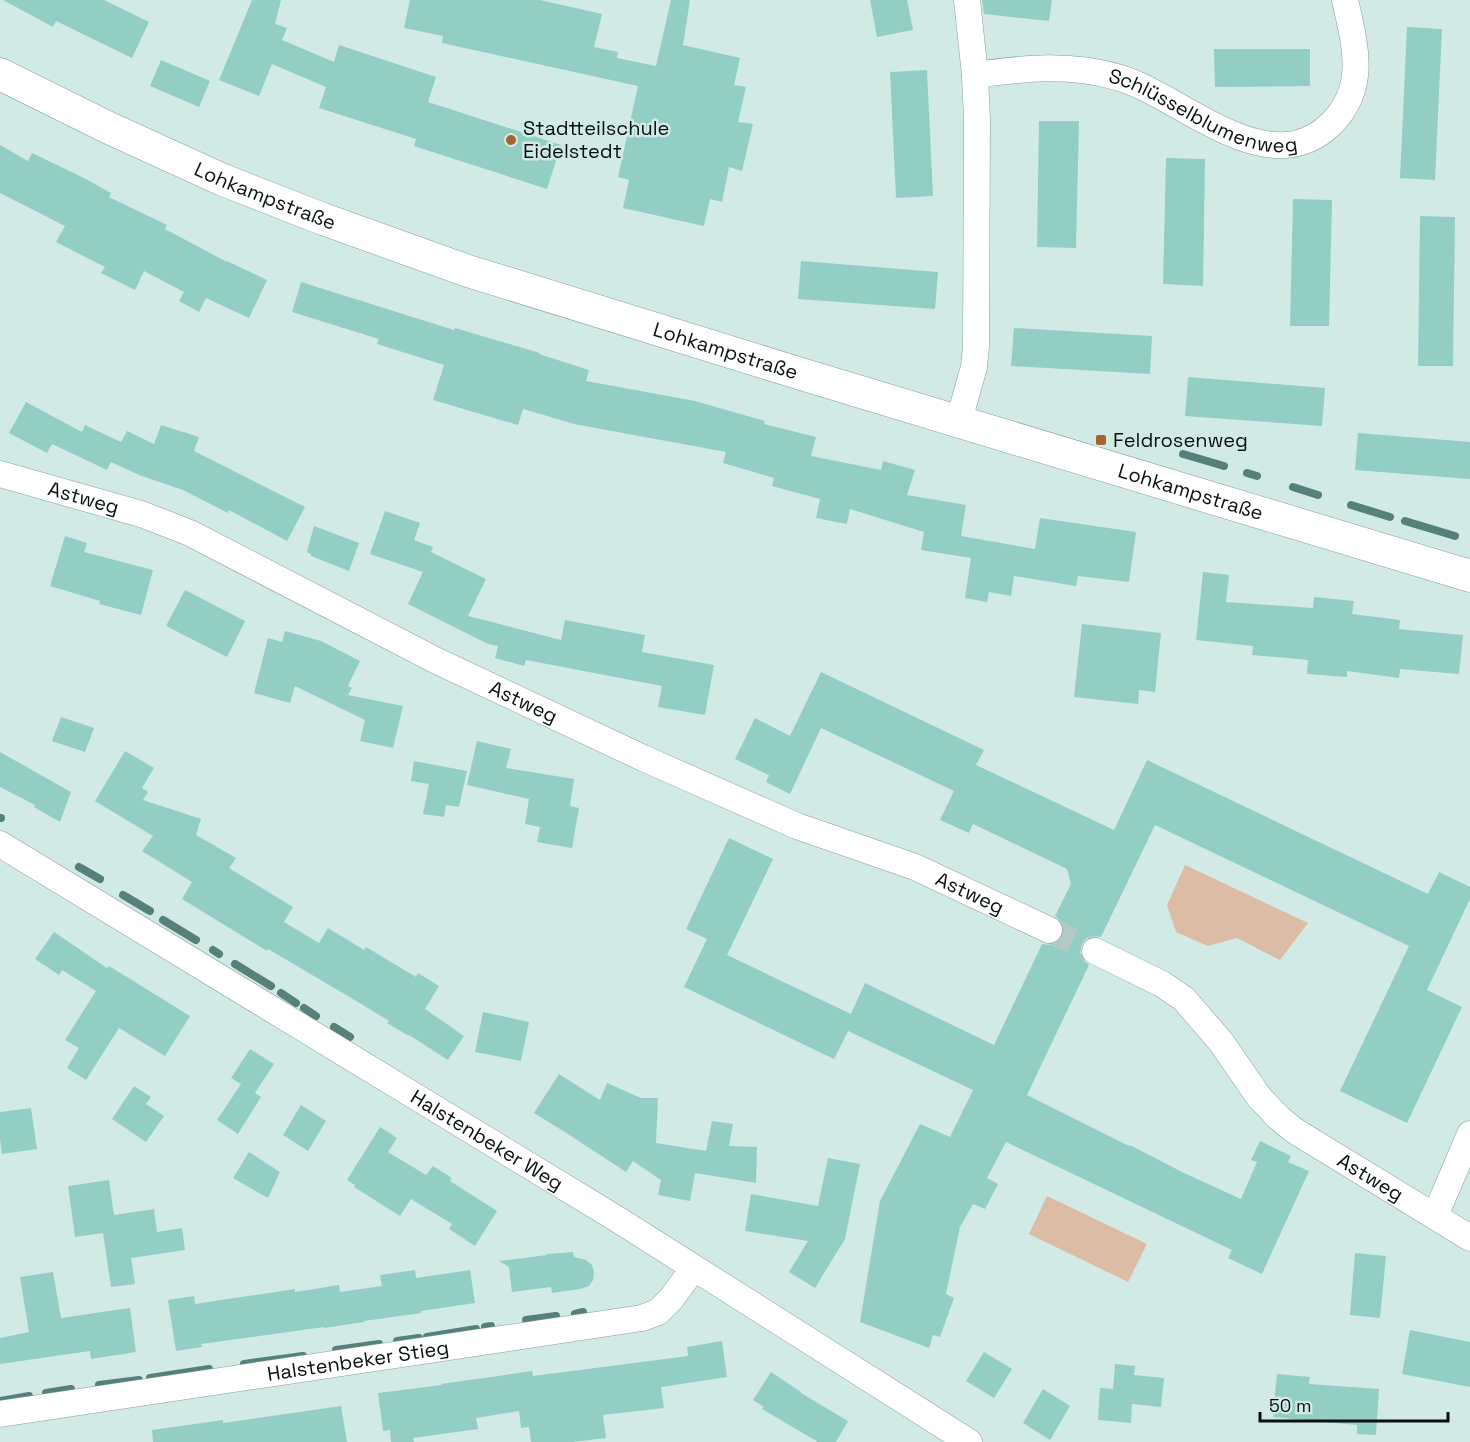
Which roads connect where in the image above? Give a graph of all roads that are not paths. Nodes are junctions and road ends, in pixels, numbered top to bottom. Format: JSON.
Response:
{"nodes":[{"id":1,"x":967,"y":0,"type":"edge"},
{"id":2,"x":1345,"y":0,"type":"edge"},
{"id":3,"x":0,"y":74,"type":"edge"},
{"id":4,"x":975,"y":75,"type":"junction"},
{"id":5,"x":959,"y":420,"type":"junction"},
{"id":6,"x":0,"y":474,"type":"edge"},
{"id":7,"x":1470,"y":576,"type":"edge"},
{"id":8,"x":0,"y":844,"type":"edge"},
{"id":9,"x":1049,"y":930,"type":"tunnel mouth"},
{"id":10,"x":1095,"y":951,"type":"tunnel mouth"},
{"id":11,"x":1470,"y":1134,"type":"edge"},
{"id":12,"x":1435,"y":1216,"type":"junction"},
{"id":13,"x":1470,"y":1238,"type":"edge"},
{"id":14,"x":693,"y":1269,"type":"junction"},
{"id":15,"x":0,"y":1414,"type":"edge"},
{"id":16,"x":969,"y":1442,"type":"edge"}],
"edges":[{"from":1,"to":4,"type":"street"},
{"from":2,"to":4,"type":"street","name":"Schlüsselblumenweg"},
{"from":3,"to":5,"type":"street","name":"Lohkampstraße"},
{"from":4,"to":5,"type":"street"},
{"from":5,"to":7,"type":"street","name":"Lohkampstraße"},
{"from":6,"to":9,"type":"street","name":"Astweg"},
{"from":8,"to":14,"type":"street","name":"Halstenbeker Weg"},
{"from":10,"to":12,"type":"street","name":"Astweg"},
{"from":11,"to":12,"type":"street"},
{"from":12,"to":13,"type":"street","name":"Astweg"},
{"from":14,"to":15,"type":"street","name":"Halstenbeker Stieg"},
{"from":14,"to":16,"type":"street","name":"Halstenbeker Weg"}]}
